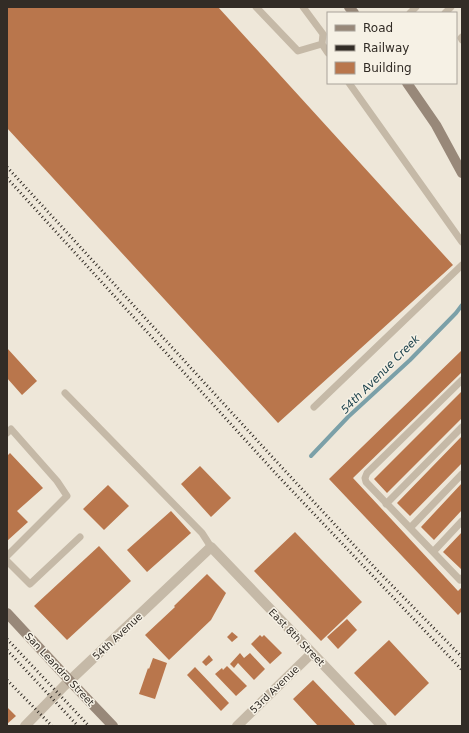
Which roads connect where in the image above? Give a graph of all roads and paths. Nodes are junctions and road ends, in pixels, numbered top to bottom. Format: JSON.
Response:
{"nodes":[{"id":1,"x":256,"y":7,"type":"edge"},
{"id":2,"x":303,"y":7,"type":"edge"},
{"id":3,"x":462,"y":37,"type":"edge"},
{"id":4,"x":462,"y":40,"type":"edge"},
{"id":5,"x":322,"y":44,"type":"junction"},
{"id":6,"x":327,"y":52,"type":"edge"},
{"id":7,"x":350,"y":84,"type":"edge"},
{"id":8,"x":408,"y":84,"type":"edge"},
{"id":9,"x":462,"y":173,"type":"edge"},
{"id":10,"x":462,"y":242,"type":"edge"},
{"id":11,"x":462,"y":265,"type":"edge"},
{"id":12,"x":462,"y":380,"type":"edge"},
{"id":13,"x":64,"y":393,"type":"dead end"},
{"id":14,"x":314,"y":407,"type":"dead end"},
{"id":15,"x":462,"y":427,"type":"edge"},
{"id":16,"x":7,"y":433,"type":"edge"},
{"id":17,"x":462,"y":474,"type":"edge"},
{"id":18,"x":386,"y":504,"type":"junction"},
{"id":19,"x":462,"y":521,"type":"edge"},
{"id":20,"x":410,"y":528,"type":"junction"},
{"id":21,"x":80,"y":537,"type":"dead end"},
{"id":22,"x":211,"y":547,"type":"junction"},
{"id":23,"x":433,"y":552,"type":"junction"},
{"id":24,"x":7,"y":556,"type":"edge"},
{"id":25,"x":7,"y":561,"type":"edge"},
{"id":26,"x":461,"y":579,"type":"edge"},
{"id":27,"x":7,"y":612,"type":"edge"},
{"id":28,"x":312,"y":653,"type":"junction"},
{"id":29,"x":70,"y":681,"type":"junction"},
{"id":30,"x":25,"y":726,"type":"edge"},
{"id":31,"x":113,"y":726,"type":"edge"},
{"id":32,"x":237,"y":726,"type":"edge"},
{"id":33,"x":382,"y":726,"type":"edge"}],
"edges":[{"from":1,"to":5,"type":"lane"},
{"from":2,"to":5,"type":"lane"},
{"from":3,"to":4,"type":"lane"},
{"from":5,"to":6,"type":"lane"},
{"from":7,"to":10,"type":"lane"},
{"from":8,"to":9,"type":"main road"},
{"from":11,"to":14,"type":"lane"},
{"from":12,"to":18,"type":"lane"},
{"from":13,"to":22,"type":"lane"},
{"from":15,"to":18,"type":"lane"},
{"from":16,"to":24,"type":"lane"},
{"from":17,"to":20,"type":"lane"},
{"from":18,"to":20,"type":"lane"},
{"from":19,"to":23,"type":"lane"},
{"from":20,"to":23,"type":"lane"},
{"from":21,"to":25,"type":"lane"},
{"from":22,"to":28,"type":"street","name":"East 8th Street"},
{"from":22,"to":29,"type":"street","name":"54th Avenue"},
{"from":23,"to":26,"type":"lane"},
{"from":27,"to":29,"type":"main road","name":"San Leandro Street"},
{"from":28,"to":32,"type":"street","name":"53rd Avenue"},
{"from":28,"to":33,"type":"street","name":"East 8th Street"},
{"from":29,"to":30,"type":"street","name":"54th Avenue"},
{"from":29,"to":31,"type":"main road","name":"San Leandro Street"}]}
